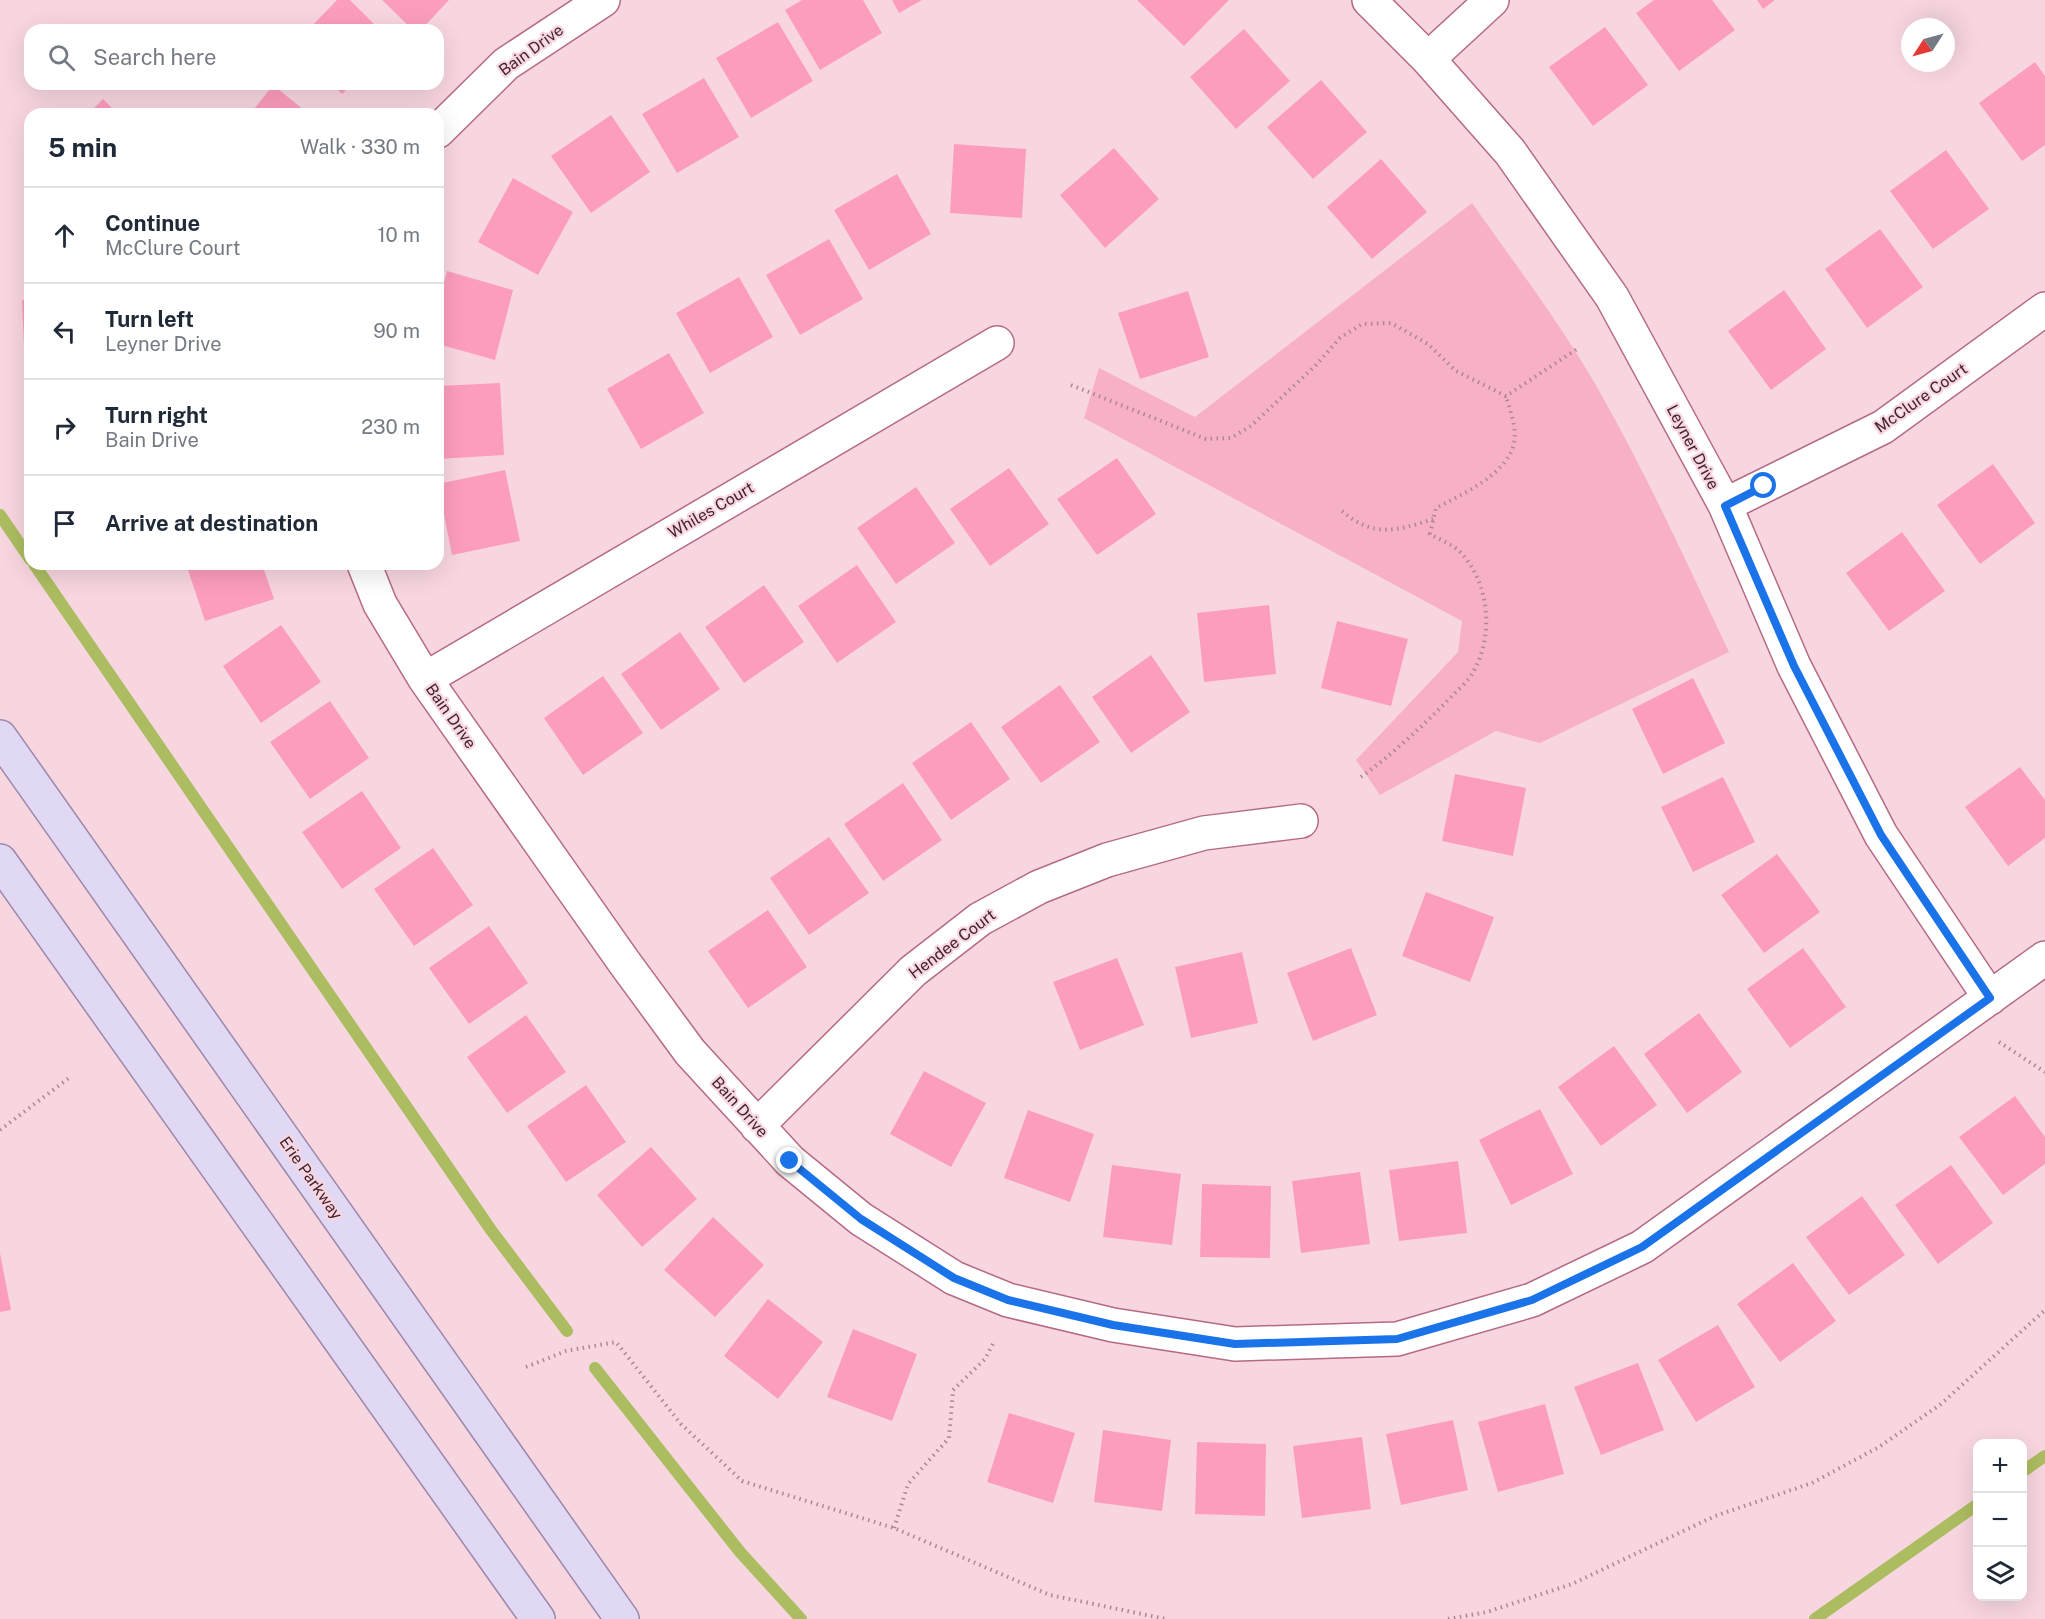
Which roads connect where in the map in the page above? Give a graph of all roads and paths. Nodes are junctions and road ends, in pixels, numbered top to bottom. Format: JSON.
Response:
{"nodes":[{"id":1,"x":603,"y":0,"type":"edge"},
{"id":2,"x":1369,"y":0,"type":"edge"},
{"id":3,"x":1492,"y":0,"type":"edge"},
{"id":4,"x":1428,"y":59,"type":"junction"},
{"id":5,"x":444,"y":125,"type":"edge"},
{"id":6,"x":2045,"y":309,"type":"edge"},
{"id":7,"x":997,"y":343,"type":"dead end"},
{"id":8,"x":1577,"y":349,"type":"dead end"},
{"id":9,"x":1071,"y":385,"type":"dead end"},
{"id":10,"x":1506,"y":396,"type":"junction"},
{"id":11,"x":1725,"y":506,"type":"junction"},
{"id":12,"x":1342,"y":511,"type":"dead end"},
{"id":13,"x":1433,"y":519,"type":"junction"},
{"id":14,"x":366,"y":570,"type":"edge"},
{"id":15,"x":425,"y":679,"type":"junction"},
{"id":16,"x":0,"y":737,"type":"edge"},
{"id":17,"x":1361,"y":777,"type":"dead end"},
{"id":18,"x":1301,"y":821,"type":"dead end"},
{"id":19,"x":0,"y":861,"type":"edge"},
{"id":20,"x":2045,"y":958,"type":"edge"},
{"id":21,"x":1990,"y":998,"type":"junction"},
{"id":22,"x":1999,"y":1042,"type":"dead end"},
{"id":23,"x":2045,"y":1072,"type":"edge"},
{"id":24,"x":69,"y":1078,"type":"dead end"},
{"id":25,"x":757,"y":1126,"type":"junction"},
{"id":26,"x":0,"y":1130,"type":"edge"},
{"id":27,"x":2045,"y":1310,"type":"edge"},
{"id":28,"x":994,"y":1342,"type":"dead end"},
{"id":29,"x":526,"y":1367,"type":"dead end"},
{"id":30,"x":894,"y":1528,"type":"junction"},
{"id":31,"x":538,"y":1619,"type":"edge"},
{"id":32,"x":622,"y":1619,"type":"edge"},
{"id":33,"x":1166,"y":1619,"type":"edge"},
{"id":34,"x":1448,"y":1619,"type":"edge"}],
"edges":[{"from":1,"to":5,"type":"street","name":"Bain Drive"},
{"from":2,"to":4,"type":"street","name":"Leyner Drive"},
{"from":3,"to":4,"type":"street"},
{"from":4,"to":11,"type":"street","name":"Leyner Drive"},
{"from":6,"to":11,"type":"street","name":"McClure Court"},
{"from":7,"to":15,"type":"street","name":"Whiles Court"},
{"from":8,"to":10,"type":"path"},
{"from":9,"to":10,"type":"path"},
{"from":10,"to":13,"type":"path"},
{"from":11,"to":21,"type":"street","name":"Leyner Drive"},
{"from":12,"to":13,"type":"path"},
{"from":13,"to":17,"type":"path"},
{"from":14,"to":15,"type":"street","name":"Bain Drive"},
{"from":15,"to":25,"type":"street","name":"Bain Drive"},
{"from":16,"to":32,"type":"main road","name":"Erie Parkway"},
{"from":18,"to":25,"type":"street","name":"Hendee Court"},
{"from":19,"to":31,"type":"main road"},
{"from":20,"to":21,"type":"street","name":"Bain Drive"},
{"from":21,"to":25,"type":"street","name":"Bain Drive"},
{"from":22,"to":23,"type":"path"},
{"from":24,"to":26,"type":"path"},
{"from":27,"to":34,"type":"path"},
{"from":28,"to":30,"type":"path"},
{"from":29,"to":30,"type":"path"},
{"from":30,"to":33,"type":"path"}]}
